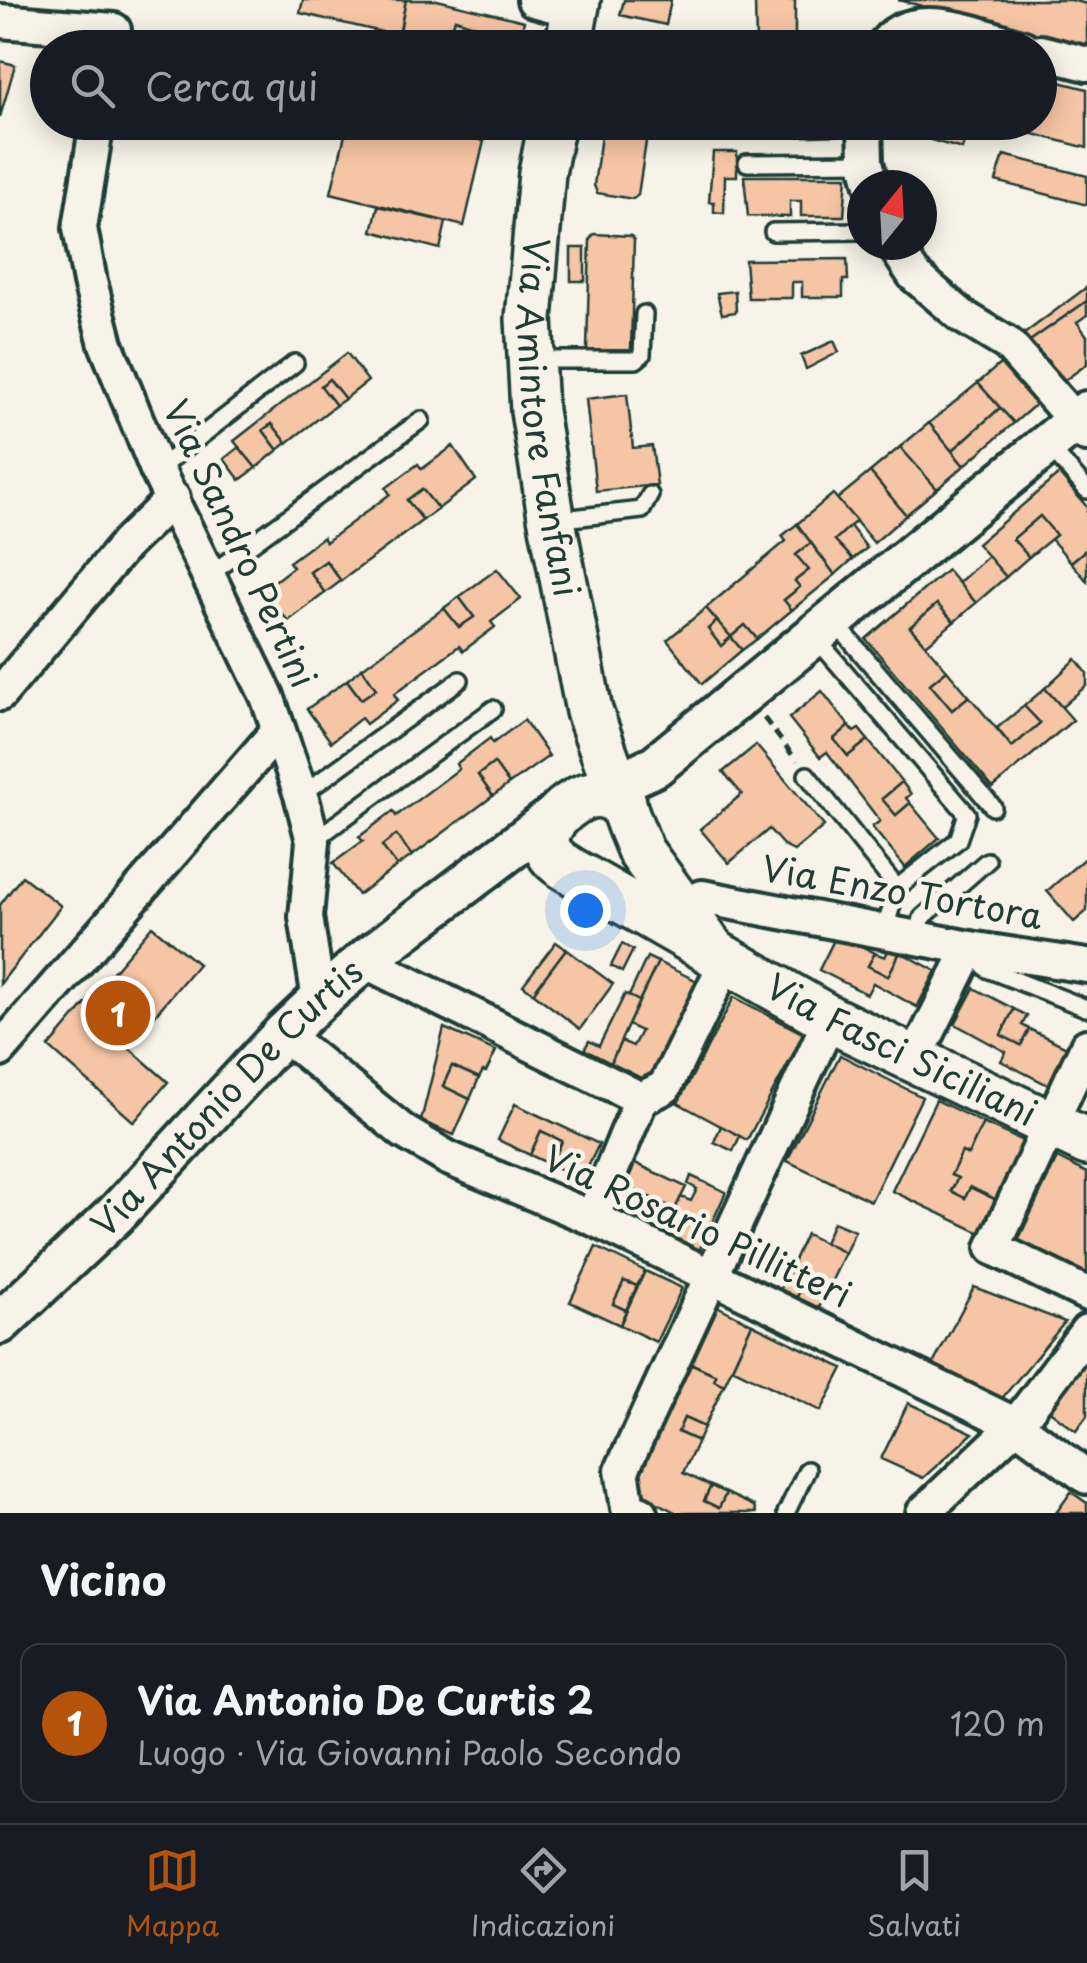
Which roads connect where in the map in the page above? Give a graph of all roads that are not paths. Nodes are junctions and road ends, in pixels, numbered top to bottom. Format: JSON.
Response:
{"nodes":[{"id":1,"x":0,"y":22,"type":"edge"},
{"id":2,"x":113,"y":26,"type":"edge"},
{"id":3,"x":898,"y":30,"type":"edge"},
{"id":4,"x":958,"y":30,"type":"edge"},
{"id":5,"x":1057,"y":56,"type":"edge"},
{"id":6,"x":1087,"y":64,"type":"edge"},
{"id":7,"x":94,"y":140,"type":"edge"},
{"id":8,"x":549,"y":140,"type":"edge"},
{"id":9,"x":866,"y":140,"type":"edge"},
{"id":10,"x":747,"y":163,"type":"dead end"},
{"id":11,"x":869,"y":170,"type":"edge"},
{"id":12,"x":847,"y":172,"type":"edge"},
{"id":13,"x":847,"y":231,"type":"edge"},
{"id":14,"x":773,"y":232,"type":"dead end"},
{"id":15,"x":904,"y":260,"type":"edge"},
{"id":16,"x":644,"y":314,"type":"dead end"},
{"id":17,"x":532,"y":360,"type":"junction"},
{"id":18,"x":295,"y":363,"type":"dead end"},
{"id":19,"x":421,"y":420,"type":"dead end"},
{"id":20,"x":1074,"y":428,"type":"edge"},
{"id":21,"x":165,"y":484,"type":"junction"},
{"id":22,"x":1087,"y":490,"type":"edge"},
{"id":23,"x":650,"y":495,"type":"dead end"},
{"id":24,"x":551,"y":516,"type":"junction"},
{"id":25,"x":209,"y":575,"type":"junction"},
{"id":26,"x":824,"y":628,"type":"junction"},
{"id":27,"x":460,"y":680,"type":"dead end"},
{"id":28,"x":0,"y":694,"type":"edge"},
{"id":29,"x":493,"y":708,"type":"dead end"},
{"id":30,"x":278,"y":731,"type":"junction"},
{"id":31,"x":806,"y":774,"type":"road end"},
{"id":32,"x":302,"y":795,"type":"junction"},
{"id":33,"x":611,"y":799,"type":"junction"},
{"id":34,"x":993,"y":806,"type":"dead end"},
{"id":35,"x":313,"y":841,"type":"junction"},
{"id":36,"x":987,"y":861,"type":"dead end"},
{"id":37,"x":568,"y":869,"type":"junction"},
{"id":38,"x":464,"y":886,"type":"junction"},
{"id":39,"x":897,"y":888,"type":"junction"},
{"id":40,"x":702,"y":898,"type":"dead end"},
{"id":41,"x":884,"y":932,"type":"junction"},
{"id":42,"x":918,"y":938,"type":"junction"},
{"id":43,"x":970,"y":948,"type":"junction"},
{"id":44,"x":721,"y":957,"type":"junction"},
{"id":45,"x":364,"y":960,"type":"junction"},
{"id":46,"x":1087,"y":966,"type":"edge"},
{"id":47,"x":319,"y":1000,"type":"junction"},
{"id":48,"x":1086,"y":1008,"type":"edge"},
{"id":49,"x":830,"y":1018,"type":"junction"},
{"id":50,"x":283,"y":1034,"type":"junction"},
{"id":51,"x":1087,"y":1046,"type":"edge"},
{"id":52,"x":0,"y":1050,"type":"edge"},
{"id":53,"x":914,"y":1062,"type":"junction"},
{"id":54,"x":640,"y":1099,"type":"junction"},
{"id":55,"x":1069,"y":1134,"type":"edge"},
{"id":56,"x":592,"y":1218,"type":"junction"},
{"id":57,"x":712,"y":1276,"type":"junction"},
{"id":58,"x":1087,"y":1294,"type":"edge"},
{"id":59,"x":0,"y":1324,"type":"edge"},
{"id":60,"x":1087,"y":1330,"type":"edge"},
{"id":61,"x":1016,"y":1425,"type":"junction"},
{"id":62,"x":807,"y":1470,"type":"dead end"},
{"id":63,"x":1087,"y":1477,"type":"edge"},
{"id":64,"x":641,"y":1513,"type":"edge"},
{"id":65,"x":786,"y":1513,"type":"edge"},
{"id":66,"x":924,"y":1513,"type":"edge"}],
"edges":[{"from":1,"to":2,"type":"street"},
{"from":3,"to":4,"type":"street"},
{"from":5,"to":6,"type":"street"},
{"from":7,"to":21,"type":"street","name":"Via Sandro Pertini"},
{"from":8,"to":17,"type":"main road","name":"Via Amintore Fanfani"},
{"from":9,"to":11,"type":"street"},
{"from":10,"to":12,"type":"lane"},
{"from":13,"to":14,"type":"lane"},
{"from":15,"to":20,"type":"street"},
{"from":16,"to":17,"type":"lane"},
{"from":17,"to":24,"type":"main road","name":"Via Amintore Fanfani"},
{"from":18,"to":21,"type":"lane"},
{"from":19,"to":25,"type":"lane"},
{"from":20,"to":22,"type":"lane"},
{"from":20,"to":26,"type":"street","name":"Via Antonio De Curtis"},
{"from":21,"to":25,"type":"street","name":"Via Sandro Pertini"},
{"from":21,"to":28,"type":"street"},
{"from":23,"to":24,"type":"lane"},
{"from":24,"to":33,"type":"main road","name":"Via Amintore Fanfani"},
{"from":25,"to":30,"type":"street","name":"Via Sandro Pertini"},
{"from":26,"to":33,"type":"street","name":"Via Antonio De Curtis"},
{"from":26,"to":34,"type":"lane"},
{"from":26,"to":39,"type":"lane"},
{"from":27,"to":32,"type":"lane"},
{"from":29,"to":35,"type":"lane"},
{"from":30,"to":32,"type":"street","name":"Via Sandro Pertini"},
{"from":30,"to":52,"type":"street"},
{"from":31,"to":39,"type":"lane"},
{"from":32,"to":35,"type":"street","name":"Via Sandro Pertini"},
{"from":33,"to":37,"type":"main road"},
{"from":33,"to":37,"type":"main road"},
{"from":33,"to":38,"type":"street","name":"Via Antonio De Curtis"},
{"from":33,"to":44,"type":"main road","name":"Via Amintore Fanfani"},
{"from":35,"to":47,"type":"street","name":"Via Sandro Pertini"},
{"from":36,"to":42,"type":"lane"},
{"from":37,"to":38,"type":"street"},
{"from":37,"to":44,"type":"main road","name":"Via Fasci Siciliani"},
{"from":38,"to":45,"type":"street","name":"Via Antonio De Curtis"},
{"from":39,"to":41,"type":"lane"},
{"from":40,"to":41,"type":"street","name":"Via Enzo Tortora"},
{"from":41,"to":42,"type":"street","name":"Via Enzo Tortora"},
{"from":42,"to":43,"type":"street","name":"Via Enzo Tortora"},
{"from":43,"to":46,"type":"street","name":"Via Enzo Tortora"},
{"from":43,"to":48,"type":"lane"},
{"from":43,"to":53,"type":"street"},
{"from":44,"to":49,"type":"main road","name":"Via Fasci Siciliani"},
{"from":44,"to":54,"type":"street"},
{"from":45,"to":47,"type":"street","name":"Via Antonio De Curtis"},
{"from":45,"to":54,"type":"street"},
{"from":47,"to":50,"type":"street","name":"Via Antonio De Curtis"},
{"from":49,"to":53,"type":"main road","name":"Via Fasci Siciliani"},
{"from":49,"to":57,"type":"street"},
{"from":50,"to":56,"type":"street","name":"Via Rosario Pillitteri"},
{"from":50,"to":59,"type":"street","name":"Via Antonio De Curtis"},
{"from":51,"to":55,"type":"street"},
{"from":53,"to":55,"type":"main road","name":"Via Fasci Siciliani"},
{"from":54,"to":56,"type":"street"},
{"from":55,"to":58,"type":"street"},
{"from":56,"to":57,"type":"street","name":"Via Rosario Pillitteri"},
{"from":57,"to":61,"type":"street","name":"Via Rosario Pillitteri"},
{"from":57,"to":64,"type":"street"},
{"from":60,"to":61,"type":"street"},
{"from":61,"to":63,"type":"street","name":"Via Rosario Pillitteri"},
{"from":61,"to":66,"type":"street"},
{"from":62,"to":65,"type":"lane"}]}
